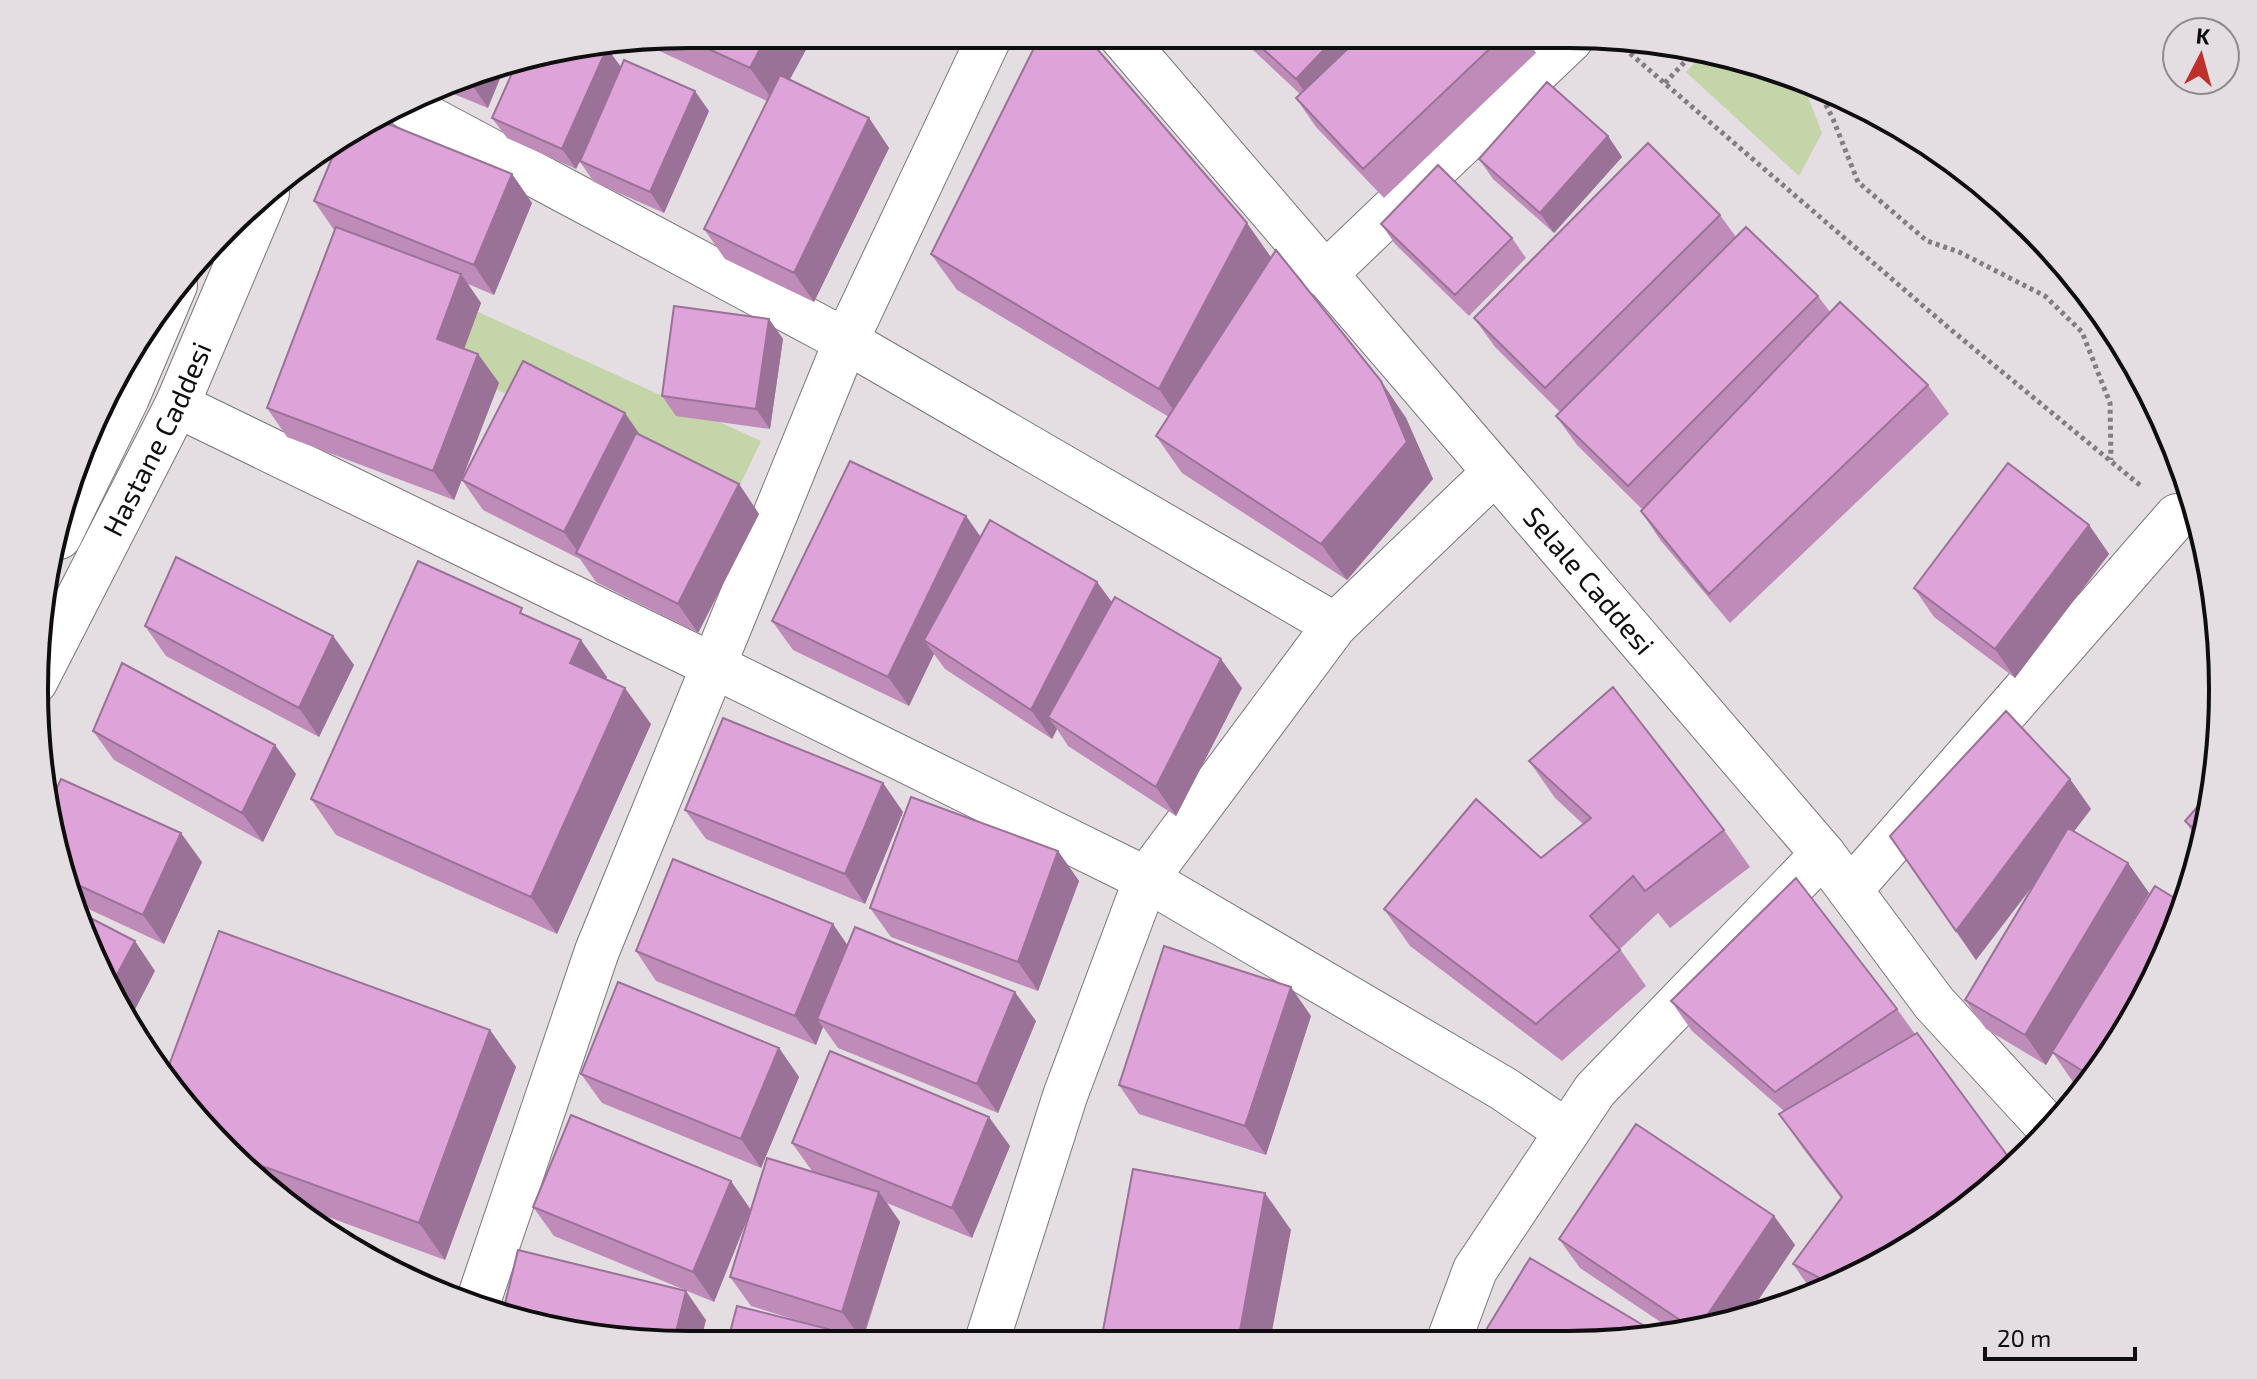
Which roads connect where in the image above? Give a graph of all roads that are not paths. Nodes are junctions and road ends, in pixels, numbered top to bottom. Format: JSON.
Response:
{"nodes":[{"id":1,"x":984,"y":48,"type":"edge"},
{"id":2,"x":1131,"y":48,"type":"edge"},
{"id":3,"x":1562,"y":48,"type":"edge"},
{"id":4,"x":414,"y":110,"type":"edge"},
{"id":5,"x":257,"y":216,"type":"edge"},
{"id":6,"x":1324,"y":275,"type":"junction"},
{"id":7,"x":151,"y":340,"type":"edge"},
{"id":8,"x":846,"y":341,"type":"junction"},
{"id":9,"x":177,"y":405,"type":"junction"},
{"id":10,"x":1494,"y":473,"type":"junction"},
{"id":11,"x":77,"y":501,"type":"edge"},
{"id":12,"x":2177,"y":516,"type":"road end"},
{"id":13,"x":1335,"y":625,"type":"junction"},
{"id":14,"x":49,"y":655,"type":"edge"},
{"id":15,"x":714,"y":666,"type":"junction"},
{"id":16,"x":1823,"y":854,"type":"junction"},
{"id":17,"x":1146,"y":879,"type":"junction"},
{"id":18,"x":1850,"y":890,"type":"junction"},
{"id":19,"x":2042,"y":1120,"type":"edge"},
{"id":20,"x":1567,"y":1132,"type":"junction"},
{"id":21,"x":480,"y":1296,"type":"edge"},
{"id":22,"x":990,"y":1331,"type":"edge"},
{"id":23,"x":1452,"y":1331,"type":"edge"}],
"edges":[{"from":1,"to":8,"type":"street"},
{"from":2,"to":6,"type":"street","name":"Selale Caddesi"},
{"from":3,"to":6,"type":"street"},
{"from":4,"to":8,"type":"street"},
{"from":5,"to":9,"type":"street","name":"Hastane Caddesi"},
{"from":6,"to":10,"type":"street","name":"Selale Caddesi"},
{"from":7,"to":11,"type":"street","name":"Hastane Caddesi"},
{"from":8,"to":13,"type":"street"},
{"from":8,"to":15,"type":"street"},
{"from":9,"to":14,"type":"street","name":"Hastane Caddesi"},
{"from":9,"to":15,"type":"street"},
{"from":10,"to":13,"type":"street"},
{"from":10,"to":16,"type":"street","name":"Selale Caddesi"},
{"from":12,"to":18,"type":"street"},
{"from":13,"to":17,"type":"street"},
{"from":15,"to":17,"type":"street"},
{"from":15,"to":21,"type":"street"},
{"from":16,"to":18,"type":"street","name":"Selale Caddesi"},
{"from":16,"to":20,"type":"street"},
{"from":17,"to":20,"type":"street"},
{"from":17,"to":22,"type":"street"},
{"from":18,"to":19,"type":"street","name":"Selale Caddesi"},
{"from":20,"to":23,"type":"street"}]}
